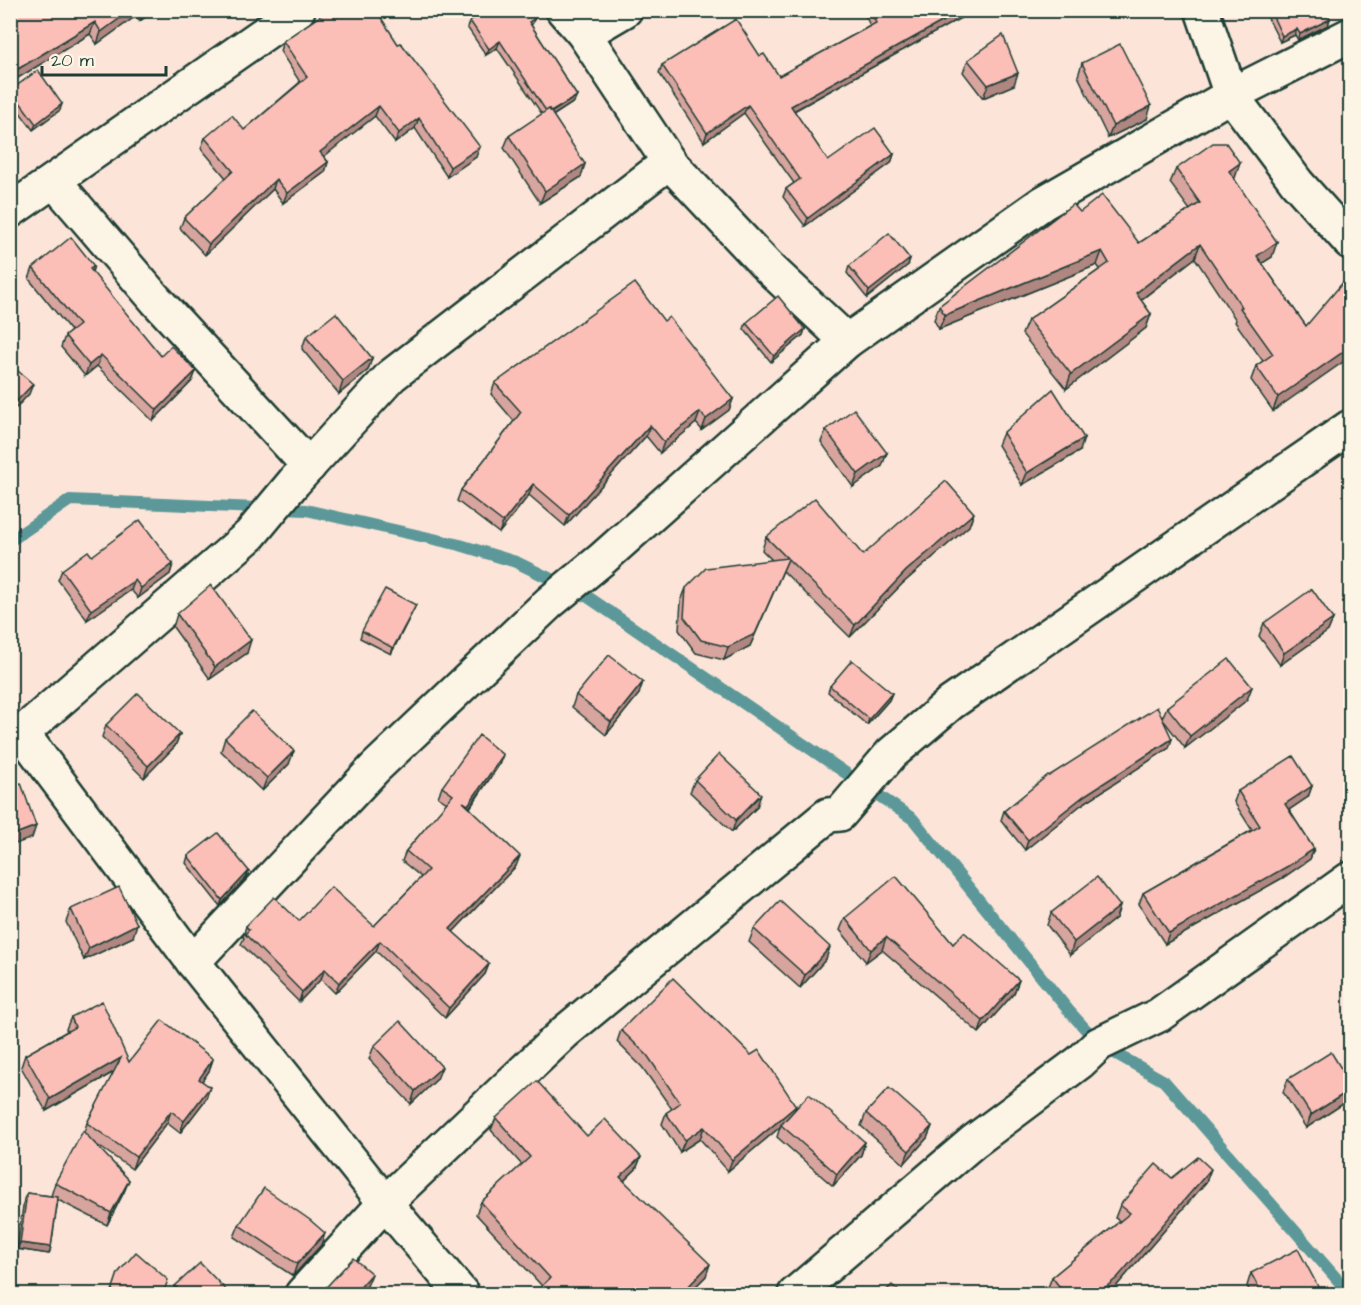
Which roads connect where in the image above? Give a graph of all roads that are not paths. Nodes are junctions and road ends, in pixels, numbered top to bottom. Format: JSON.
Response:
{"nodes":[{"id":1,"x":298,"y":10,"type":"edge"},
{"id":2,"x":625,"y":10,"type":"edge"},
{"id":3,"x":1202,"y":10,"type":"edge"},
{"id":4,"x":574,"y":22,"type":"edge"},
{"id":5,"x":1350,"y":35,"type":"edge"},
{"id":6,"x":1231,"y":95,"type":"junction"},
{"id":7,"x":669,"y":162,"type":"junction"},
{"id":8,"x":54,"y":181,"type":"junction"},
{"id":9,"x":10,"y":211,"type":"edge"},
{"id":10,"x":1350,"y":242,"type":"edge"},
{"id":11,"x":847,"y":341,"type":"junction"},
{"id":12,"x":1350,"y":427,"type":"edge"},
{"id":13,"x":309,"y":466,"type":"junction"},
{"id":14,"x":16,"y":736,"type":"edge"},
{"id":15,"x":1350,"y":879,"type":"edge"},
{"id":16,"x":193,"y":962,"type":"junction"},
{"id":17,"x":385,"y":1203,"type":"junction"},
{"id":18,"x":302,"y":1294,"type":"edge"},
{"id":19,"x":462,"y":1294,"type":"edge"},
{"id":20,"x":795,"y":1294,"type":"edge"}],
"edges":[{"from":1,"to":8,"type":"street"},
{"from":2,"to":4,"type":"street"},
{"from":3,"to":6,"type":"street"},
{"from":4,"to":7,"type":"street"},
{"from":5,"to":6,"type":"street"},
{"from":6,"to":10,"type":"street"},
{"from":6,"to":11,"type":"street"},
{"from":7,"to":11,"type":"street"},
{"from":7,"to":13,"type":"street"},
{"from":8,"to":9,"type":"street"},
{"from":8,"to":13,"type":"street"},
{"from":11,"to":16,"type":"street"},
{"from":12,"to":17,"type":"street"},
{"from":13,"to":14,"type":"street"},
{"from":14,"to":16,"type":"street"},
{"from":15,"to":20,"type":"street"},
{"from":16,"to":17,"type":"street"},
{"from":17,"to":18,"type":"street"},
{"from":17,"to":19,"type":"street"}]}
